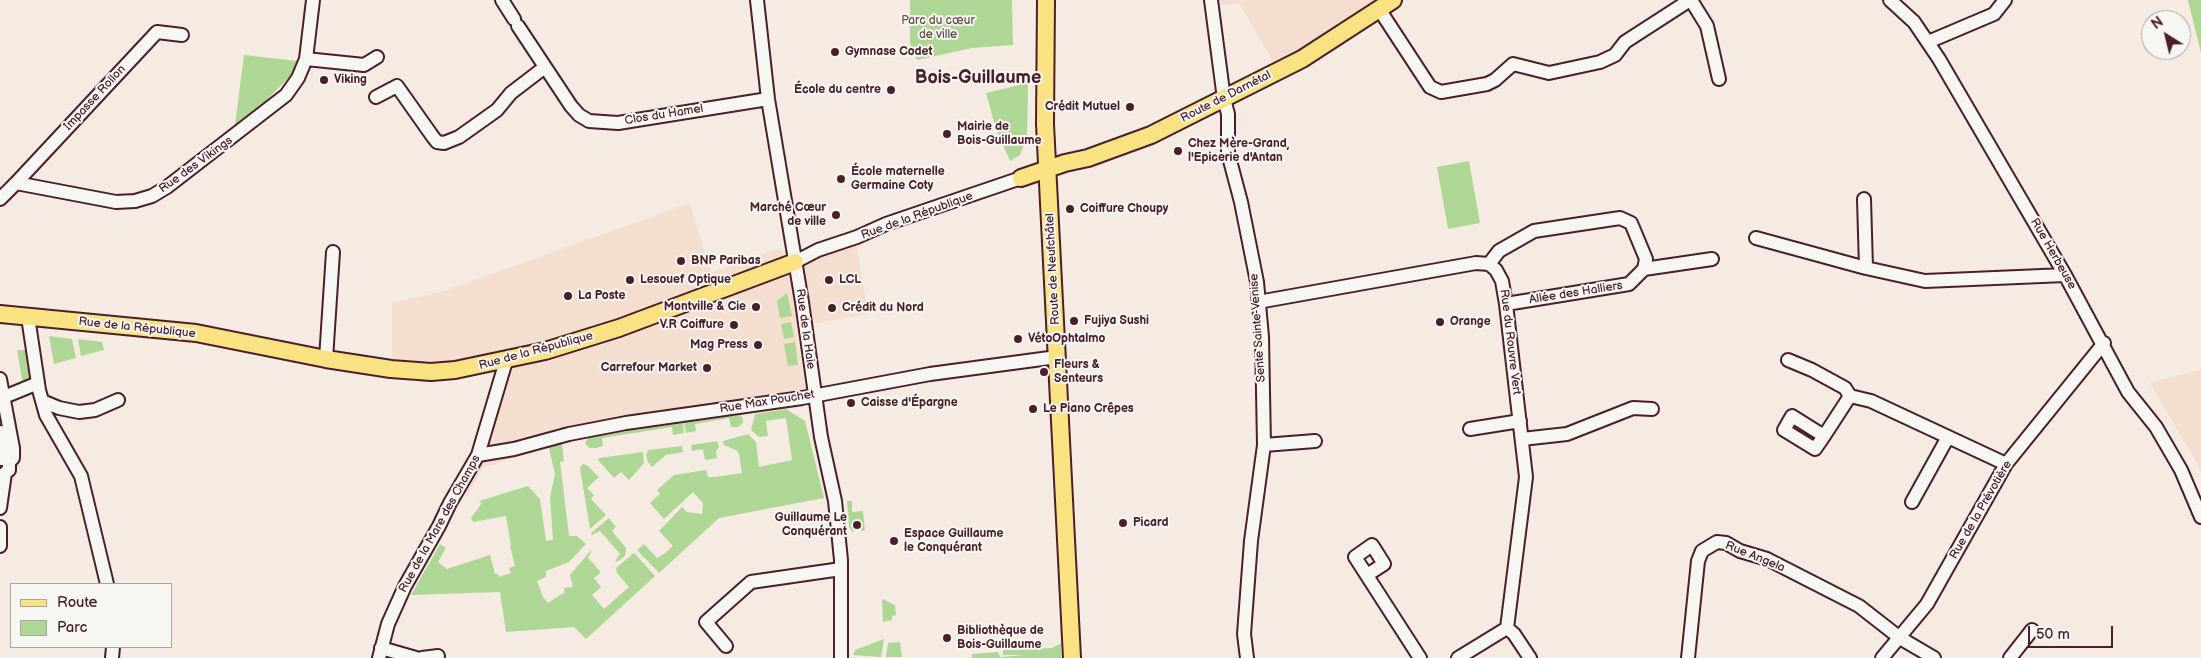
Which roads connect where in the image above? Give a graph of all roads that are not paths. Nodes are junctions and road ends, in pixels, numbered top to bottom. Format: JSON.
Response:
{"nodes":[{"id":1,"x":313,"y":0,"type":"edge"},
{"id":2,"x":502,"y":0,"type":"edge"},
{"id":3,"x":757,"y":0,"type":"edge"},
{"id":4,"x":1046,"y":0,"type":"edge"},
{"id":5,"x":1211,"y":0,"type":"edge"},
{"id":6,"x":1691,"y":0,"type":"edge"},
{"id":7,"x":1890,"y":0,"type":"edge"},
{"id":8,"x":2005,"y":0,"type":"edge"},
{"id":9,"x":1386,"y":4,"type":"edge"},
{"id":10,"x":182,"y":35,"type":"dead end"},
{"id":11,"x":1928,"y":42,"type":"junction"},
{"id":12,"x":377,"y":58,"type":"dead end"},
{"id":13,"x":306,"y":59,"type":"junction"},
{"id":14,"x":545,"y":67,"type":"junction"},
{"id":15,"x":1719,"y":79,"type":"dead end"},
{"id":16,"x":376,"y":97,"type":"dead end"},
{"id":17,"x":768,"y":99,"type":"junction"},
{"id":18,"x":1224,"y":99,"type":"junction"},
{"id":19,"x":1048,"y":170,"type":"junction"},
{"id":20,"x":1022,"y":178,"type":"joint"},
{"id":21,"x":16,"y":183,"type":"junction"},
{"id":22,"x":0,"y":199,"type":"edge"},
{"id":23,"x":1864,"y":199,"type":"dead end"},
{"id":24,"x":1756,"y":238,"type":"dead end"},
{"id":25,"x":334,"y":252,"type":"dead end"},
{"id":26,"x":1712,"y":259,"type":"dead end"},
{"id":27,"x":795,"y":262,"type":"junction"},
{"id":28,"x":1489,"y":264,"type":"junction"},
{"id":29,"x":1644,"y":268,"type":"junction"},
{"id":30,"x":1866,"y":268,"type":"junction"},
{"id":31,"x":2066,"y":275,"type":"junction"},
{"id":32,"x":1258,"y":302,"type":"junction"},
{"id":33,"x":1506,"y":304,"type":"junction"},
{"id":34,"x":0,"y":314,"type":"edge"},
{"id":35,"x":28,"y":317,"type":"junction"},
{"id":36,"x":2104,"y":343,"type":"junction"},
{"id":37,"x":1057,"y":356,"type":"junction"},
{"id":38,"x":326,"y":359,"type":"junction"},
{"id":39,"x":1788,"y":360,"type":"dead end"},
{"id":40,"x":506,"y":361,"type":"junction"},
{"id":41,"x":0,"y":379,"type":"edge"},
{"id":42,"x":38,"y":383,"type":"junction"},
{"id":43,"x":815,"y":395,"type":"junction"},
{"id":44,"x":1850,"y":396,"type":"junction"},
{"id":45,"x":4,"y":397,"type":"junction"},
{"id":46,"x":118,"y":400,"type":"dead end"},
{"id":47,"x":42,"y":401,"type":"junction"},
{"id":48,"x":1652,"y":409,"type":"dead end"},
{"id":49,"x":1520,"y":421,"type":"junction"},
{"id":50,"x":1470,"y":429,"type":"dead end"},
{"id":51,"x":0,"y":432,"type":"edge"},
{"id":52,"x":1824,"y":436,"type":"dead end"},
{"id":53,"x":1948,"y":437,"type":"junction"},
{"id":54,"x":1522,"y":440,"type":"junction"},
{"id":55,"x":1315,"y":441,"type":"dead end"},
{"id":56,"x":1264,"y":445,"type":"junction"},
{"id":57,"x":478,"y":455,"type":"junction"},
{"id":58,"x":5,"y":463,"type":"edge"},
{"id":59,"x":2006,"y":464,"type":"junction"},
{"id":60,"x":1,"y":485,"type":"edge"},
{"id":61,"x":1912,"y":502,"type":"dead end"},
{"id":62,"x":0,"y":508,"type":"edge"},
{"id":63,"x":2201,"y":518,"type":"edge"},
{"id":64,"x":0,"y":528,"type":"edge"},
{"id":65,"x":0,"y":546,"type":"edge"},
{"id":66,"x":841,"y":569,"type":"junction"},
{"id":67,"x":1367,"y":575,"type":"dead end"},
{"id":68,"x":107,"y":583,"type":"edge"},
{"id":69,"x":1507,"y":628,"type":"junction"},
{"id":70,"x":2032,"y":630,"type":"dead end"},
{"id":71,"x":1900,"y":638,"type":"junction"},
{"id":72,"x":726,"y":646,"type":"dead end"},
{"id":73,"x":380,"y":653,"type":"edge"},
{"id":74,"x":438,"y":656,"type":"dead end"},
{"id":75,"x":416,"y":658,"type":"edge"},
{"id":76,"x":422,"y":658,"type":"edge"},
{"id":77,"x":841,"y":658,"type":"edge"},
{"id":78,"x":1072,"y":658,"type":"edge"},
{"id":79,"x":1247,"y":658,"type":"edge"},
{"id":80,"x":1420,"y":658,"type":"edge"},
{"id":81,"x":1458,"y":658,"type":"edge"},
{"id":82,"x":1530,"y":658,"type":"edge"},
{"id":83,"x":1688,"y":658,"type":"edge"},
{"id":84,"x":1882,"y":658,"type":"edge"},
{"id":85,"x":1934,"y":658,"type":"edge"},
{"id":86,"x":2010,"y":658,"type":"edge"}],
"edges":[{"from":1,"to":13,"type":"street","name":"Rue des Vikings"},
{"from":2,"to":14,"type":"street","name":"Clos du Hamel"},
{"from":3,"to":17,"type":"street","name":"Rue de la Haie"},
{"from":4,"to":19,"type":"main road","name":"Route de Neufchâtel"},
{"from":5,"to":18,"type":"street","name":"Sente Sainte-Venise"},
{"from":6,"to":9,"type":"street"},
{"from":6,"to":15,"type":"street"},
{"from":7,"to":11,"type":"street","name":"Rue Herbeuse"},
{"from":8,"to":11,"type":"street"},
{"from":9,"to":18,"type":"main road","name":"Route de Darnétal"},
{"from":10,"to":21,"type":"street","name":"Impasse Rollon"},
{"from":11,"to":31,"type":"street","name":"Rue Herbeuse"},
{"from":12,"to":13,"type":"street"},
{"from":13,"to":21,"type":"street","name":"Rue des Vikings"},
{"from":14,"to":16,"type":"street"},
{"from":14,"to":17,"type":"street","name":"Clos du Hamel"},
{"from":17,"to":27,"type":"street","name":"Rue de la Haie"},
{"from":18,"to":19,"type":"main road","name":"Route de Darnétal"},
{"from":18,"to":32,"type":"street","name":"Sente Sainte-Venise"},
{"from":19,"to":20,"type":"main road","name":"Rue de la République"},
{"from":19,"to":37,"type":"main road","name":"Route de Neufchâtel"},
{"from":20,"to":27,"type":"street","name":"Rue de la République"},
{"from":21,"to":22,"type":"street"},
{"from":23,"to":30,"type":"street"},
{"from":24,"to":30,"type":"street"},
{"from":25,"to":38,"type":"street"},
{"from":26,"to":29,"type":"street"},
{"from":27,"to":40,"type":"main road","name":"Rue de la République"},
{"from":27,"to":43,"type":"street","name":"Rue de la Haie"},
{"from":28,"to":29,"type":"street"},
{"from":28,"to":32,"type":"street"},
{"from":28,"to":33,"type":"street","name":"Rue du Rouvre Vert"},
{"from":29,"to":33,"type":"street","name":"Allée des Halliers"},
{"from":30,"to":31,"type":"street"},
{"from":31,"to":36,"type":"street","name":"Rue Herbeuse"},
{"from":32,"to":56,"type":"street","name":"Sente Sainte-Venise"},
{"from":33,"to":49,"type":"street","name":"Rue du Rouvre Vert"},
{"from":34,"to":35,"type":"main road","name":"Rue de la République"},
{"from":35,"to":38,"type":"main road","name":"Rue de la République"},
{"from":35,"to":42,"type":"street"},
{"from":36,"to":59,"type":"street","name":"Rue de la Prévotière"},
{"from":36,"to":63,"type":"street","name":"Rue Herbeuse"},
{"from":37,"to":43,"type":"street","name":"Rue Max Pouchet"},
{"from":37,"to":78,"type":"main road","name":"Route de Neufchâtel"},
{"from":38,"to":40,"type":"main road","name":"Rue de la République"},
{"from":39,"to":44,"type":"street"},
{"from":40,"to":57,"type":"street","name":"Rue de la Mare des Champs"},
{"from":41,"to":45,"type":"street"},
{"from":42,"to":45,"type":"street"},
{"from":42,"to":47,"type":"street"},
{"from":43,"to":57,"type":"street","name":"Rue Max Pouchet"},
{"from":43,"to":66,"type":"street","name":"Rue de la Haie"},
{"from":44,"to":52,"type":"street"},
{"from":44,"to":53,"type":"street"},
{"from":45,"to":58,"type":"street"},
{"from":46,"to":47,"type":"street"},
{"from":47,"to":68,"type":"street"},
{"from":48,"to":54,"type":"street"},
{"from":49,"to":50,"type":"street"},
{"from":49,"to":54,"type":"street","name":"Rue du Rouvre Vert"},
{"from":51,"to":58,"type":"street"},
{"from":53,"to":59,"type":"street"},
{"from":53,"to":61,"type":"street"},
{"from":54,"to":69,"type":"street","name":"Rue du Rouvre Vert"},
{"from":55,"to":56,"type":"street"},
{"from":56,"to":79,"type":"street","name":"Sente Sainte-Venise"},
{"from":57,"to":73,"type":"street","name":"Rue de la Mare des Champs"},
{"from":58,"to":60,"type":"street"},
{"from":59,"to":71,"type":"street","name":"Rue de la Prévotière"},
{"from":60,"to":62,"type":"street"},
{"from":64,"to":65,"type":"street"},
{"from":66,"to":72,"type":"street"},
{"from":66,"to":77,"type":"street","name":"Rue de la Haie"},
{"from":67,"to":80,"type":"street"},
{"from":69,"to":81,"type":"street"},
{"from":69,"to":82,"type":"street"},
{"from":70,"to":86,"type":"street"},
{"from":71,"to":83,"type":"street","name":"Rue Angela"},
{"from":71,"to":84,"type":"street","name":"Rue de la Prévotière"},
{"from":71,"to":85,"type":"street","name":"Rue Angela"},
{"from":73,"to":75,"type":"street"},
{"from":74,"to":76,"type":"street"}]}
